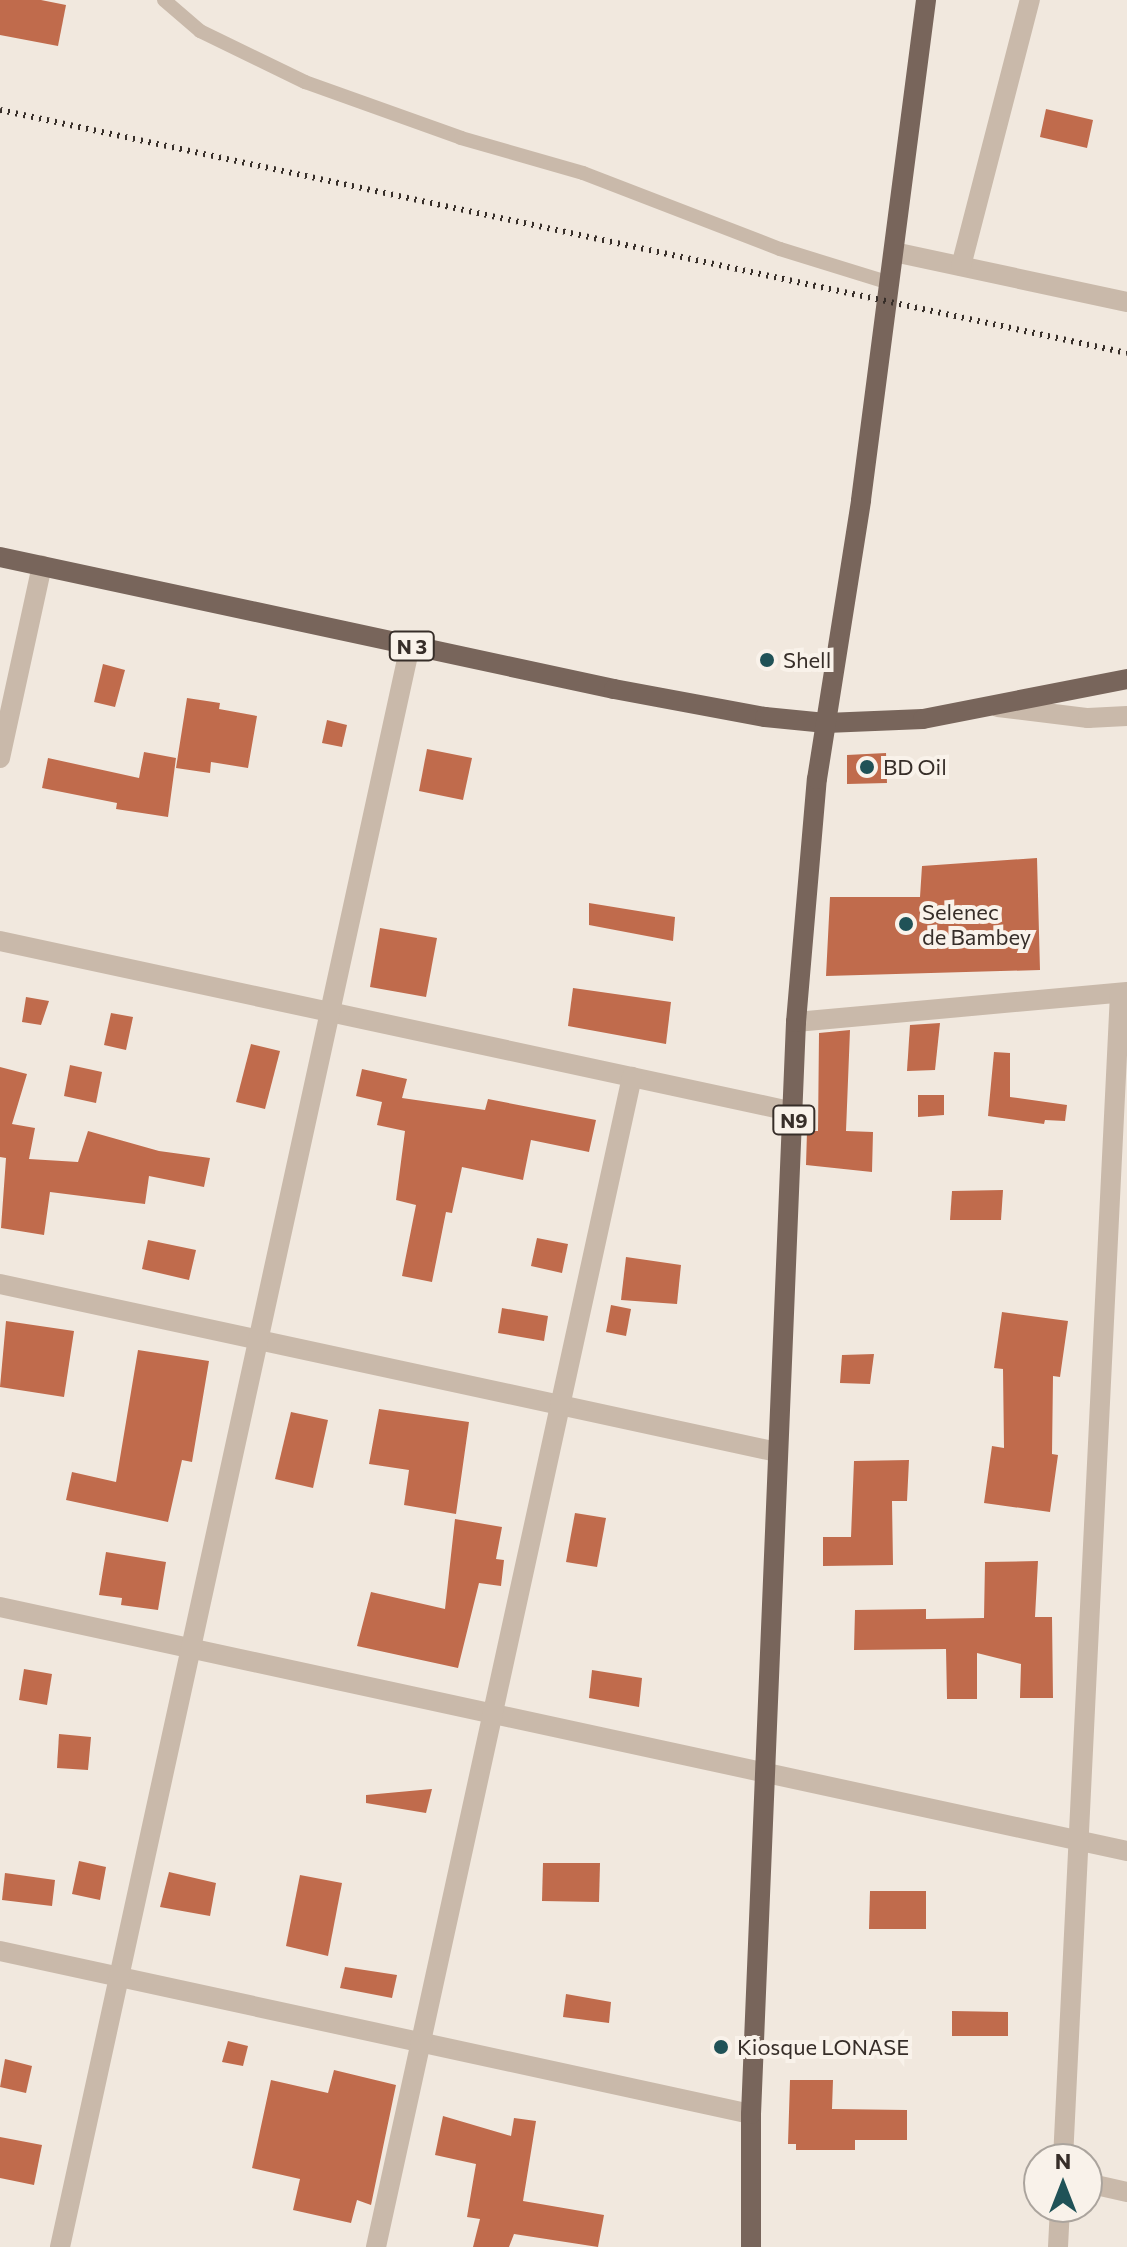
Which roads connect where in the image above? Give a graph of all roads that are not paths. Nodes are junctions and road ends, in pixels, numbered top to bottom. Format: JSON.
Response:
{"nodes":[{"id":1,"x":164,"y":0,"type":"edge"},
{"id":2,"x":926,"y":0,"type":"edge"},
{"id":3,"x":1030,"y":0,"type":"edge"},
{"id":4,"x":894,"y":252,"type":"junction"},
{"id":5,"x":961,"y":266,"type":"junction"},
{"id":6,"x":890,"y":283,"type":"junction"},
{"id":7,"x":1127,"y":302,"type":"edge"},
{"id":8,"x":0,"y":557,"type":"edge"},
{"id":9,"x":42,"y":566,"type":"junction"},
{"id":10,"x":410,"y":646,"type":"junction"},
{"id":11,"x":1127,"y":679,"type":"edge"},
{"id":12,"x":998,"y":707,"type":"junction"},
{"id":13,"x":1127,"y":716,"type":"edge"},
{"id":14,"x":826,"y":723,"type":"junction"},
{"id":15,"x":0,"y":758,"type":"edge"},
{"id":16,"x":0,"y":941,"type":"edge"},
{"id":17,"x":1124,"y":993,"type":"edge"},
{"id":18,"x":331,"y":1012,"type":"junction"},
{"id":19,"x":796,"y":1022,"type":"junction"},
{"id":20,"x":632,"y":1077,"type":"junction"},
{"id":21,"x":794,"y":1112,"type":"junction"},
{"id":22,"x":0,"y":1284,"type":"edge"},
{"id":23,"x":259,"y":1340,"type":"junction"},
{"id":24,"x":560,"y":1405,"type":"junction"},
{"id":25,"x":777,"y":1452,"type":"junction"},
{"id":26,"x":0,"y":1607,"type":"edge"},
{"id":27,"x":191,"y":1649,"type":"junction"},
{"id":28,"x":493,"y":1714,"type":"junction"},
{"id":29,"x":765,"y":1773,"type":"junction"},
{"id":30,"x":1079,"y":1840,"type":"junction"},
{"id":31,"x":1127,"y":1851,"type":"edge"},
{"id":32,"x":0,"y":1951,"type":"edge"},
{"id":33,"x":119,"y":1977,"type":"junction"},
{"id":34,"x":421,"y":2042,"type":"junction"},
{"id":35,"x":751,"y":2114,"type":"junction"},
{"id":36,"x":1064,"y":2143,"type":"edge"},
{"id":37,"x":1103,"y":2187,"type":"edge"},
{"id":38,"x":1127,"y":2192,"type":"edge"},
{"id":39,"x":1059,"y":2223,"type":"edge"},
{"id":40,"x":60,"y":2247,"type":"edge"},
{"id":41,"x":376,"y":2247,"type":"edge"},
{"id":42,"x":751,"y":2247,"type":"edge"},
{"id":43,"x":1058,"y":2247,"type":"edge"}],
"edges":[{"from":1,"to":6,"type":"lane"},
{"from":2,"to":4,"type":"main road","number":"N9"},
{"from":3,"to":5,"type":"street"},
{"from":4,"to":5,"type":"street"},
{"from":4,"to":6,"type":"main road","number":"N9"},
{"from":5,"to":7,"type":"street"},
{"from":6,"to":14,"type":"main road","number":"N9"},
{"from":8,"to":9,"type":"main road","number":"N 3"},
{"from":9,"to":10,"type":"main road","number":"N 3"},
{"from":9,"to":15,"type":"street"},
{"from":10,"to":14,"type":"main road","number":"N 3"},
{"from":10,"to":18,"type":"street"},
{"from":11,"to":12,"type":"main road","number":"N 3"},
{"from":12,"to":13,"type":"street"},
{"from":12,"to":14,"type":"main road","number":"N 3"},
{"from":14,"to":19,"type":"main road","number":"N9"},
{"from":16,"to":18,"type":"street"},
{"from":17,"to":19,"type":"street"},
{"from":17,"to":30,"type":"street"},
{"from":18,"to":20,"type":"street"},
{"from":18,"to":23,"type":"street"},
{"from":19,"to":21,"type":"main road","number":"N9"},
{"from":20,"to":21,"type":"street"},
{"from":20,"to":24,"type":"street"},
{"from":21,"to":25,"type":"main road","number":"N9"},
{"from":22,"to":23,"type":"street"},
{"from":23,"to":24,"type":"street"},
{"from":23,"to":27,"type":"street"},
{"from":24,"to":25,"type":"street"},
{"from":24,"to":28,"type":"street"},
{"from":25,"to":29,"type":"main road","number":"N9"},
{"from":26,"to":27,"type":"street"},
{"from":27,"to":28,"type":"street"},
{"from":27,"to":33,"type":"street"},
{"from":28,"to":29,"type":"street"},
{"from":28,"to":34,"type":"street"},
{"from":29,"to":30,"type":"street"},
{"from":29,"to":35,"type":"main road","number":"N9"},
{"from":30,"to":31,"type":"street"},
{"from":30,"to":36,"type":"street"},
{"from":32,"to":33,"type":"street"},
{"from":33,"to":34,"type":"street"},
{"from":33,"to":40,"type":"street"},
{"from":34,"to":35,"type":"street"},
{"from":34,"to":41,"type":"street"},
{"from":35,"to":42,"type":"main road","number":"N9"},
{"from":37,"to":38,"type":"street"},
{"from":39,"to":43,"type":"street"}]}
